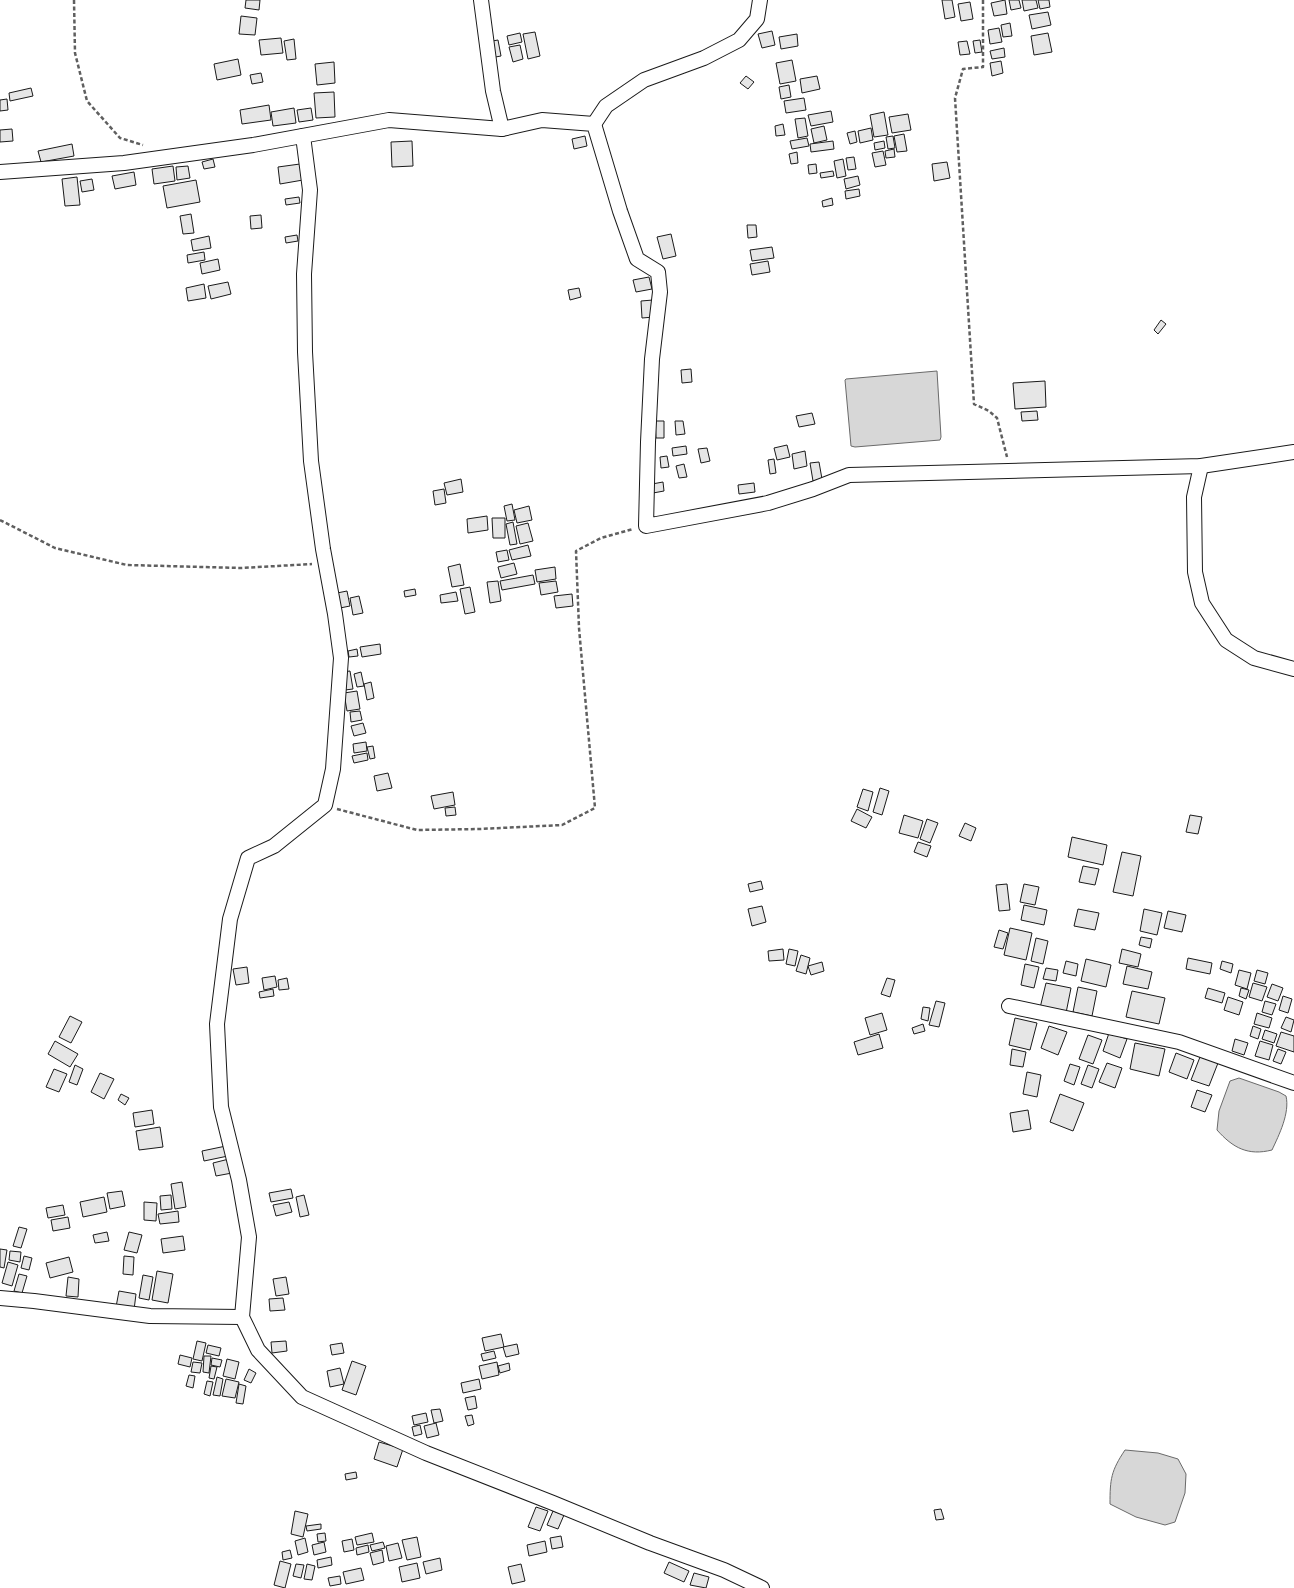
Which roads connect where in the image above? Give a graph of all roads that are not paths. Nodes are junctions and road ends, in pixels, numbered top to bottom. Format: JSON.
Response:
{"nodes":[{"id":1,"x":481,"y":0,"type":"edge"},
{"id":2,"x":760,"y":0,"type":"edge"},
{"id":3,"x":594,"y":124,"type":"junction"},
{"id":4,"x":502,"y":128,"type":"junction"},
{"id":5,"x":303,"y":136,"type":"junction"},
{"id":6,"x":0,"y":172,"type":"edge"},
{"id":7,"x":1294,"y":452,"type":"edge"},
{"id":8,"x":1201,"y":466,"type":"junction"},
{"id":9,"x":1294,"y":669,"type":"edge"},
{"id":10,"x":1009,"y":1006,"type":"dead end"},
{"id":11,"x":1294,"y":1082,"type":"edge"},
{"id":12,"x":0,"y":1298,"type":"edge"},
{"id":13,"x":242,"y":1317,"type":"junction"},
{"id":14,"x":754,"y":1587,"type":"edge"}],
"edges":[{"from":1,"to":4,"type":"street"},
{"from":2,"to":3,"type":"street"},
{"from":3,"to":4,"type":"street"},
{"from":3,"to":8,"type":"street"},
{"from":4,"to":5,"type":"street"},
{"from":5,"to":6,"type":"street"},
{"from":5,"to":13,"type":"street"},
{"from":7,"to":8,"type":"street"},
{"from":8,"to":9,"type":"street"},
{"from":10,"to":11,"type":"street"},
{"from":12,"to":13,"type":"street"},
{"from":13,"to":14,"type":"street"}]}
